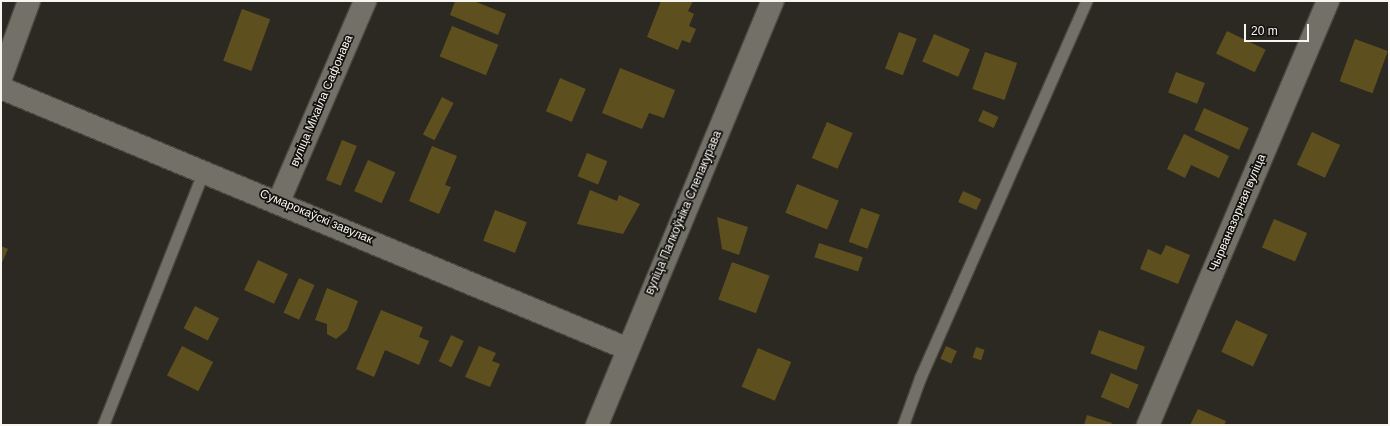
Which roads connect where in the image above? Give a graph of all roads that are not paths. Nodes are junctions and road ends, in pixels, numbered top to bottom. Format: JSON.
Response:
{"nodes":[{"id":1,"x":29,"y":1,"type":"edge"},
{"id":2,"x":365,"y":1,"type":"edge"},
{"id":3,"x":773,"y":1,"type":"edge"},
{"id":4,"x":1086,"y":1,"type":"edge"},
{"id":5,"x":1328,"y":1,"type":"edge"},
{"id":6,"x":1,"y":78,"type":"edge"},
{"id":7,"x":1,"y":88,"type":"edge"},
{"id":8,"x":204,"y":170,"type":"junction"},
{"id":9,"x":279,"y":201,"type":"junction"},
{"id":10,"x":628,"y":350,"type":"junction"},
{"id":11,"x":103,"y":425,"type":"edge"},
{"id":12,"x":597,"y":425,"type":"edge"},
{"id":13,"x":903,"y":425,"type":"edge"},
{"id":14,"x":1148,"y":425,"type":"edge"}],
"edges":[{"from":1,"to":6,"type":"street"},
{"from":2,"to":9,"type":"street","name":"вуліца Міхаіла Сафонава"},
{"from":3,"to":10,"type":"street","name":"вуліца Палкоўніка Слепакурава"},
{"from":4,"to":13,"type":"lane"},
{"from":5,"to":14,"type":"street","name":"Чырваназорная вуліца"},
{"from":7,"to":8,"type":"street","name":"Сумарокаўскі завулак"},
{"from":8,"to":9,"type":"street","name":"Сумарокаўскі завулак"},
{"from":8,"to":11,"type":"lane"},
{"from":9,"to":10,"type":"street","name":"Сумарокаўскі завулак"},
{"from":10,"to":12,"type":"street","name":"вуліца Палкоўніка Слепакурава"}]}
